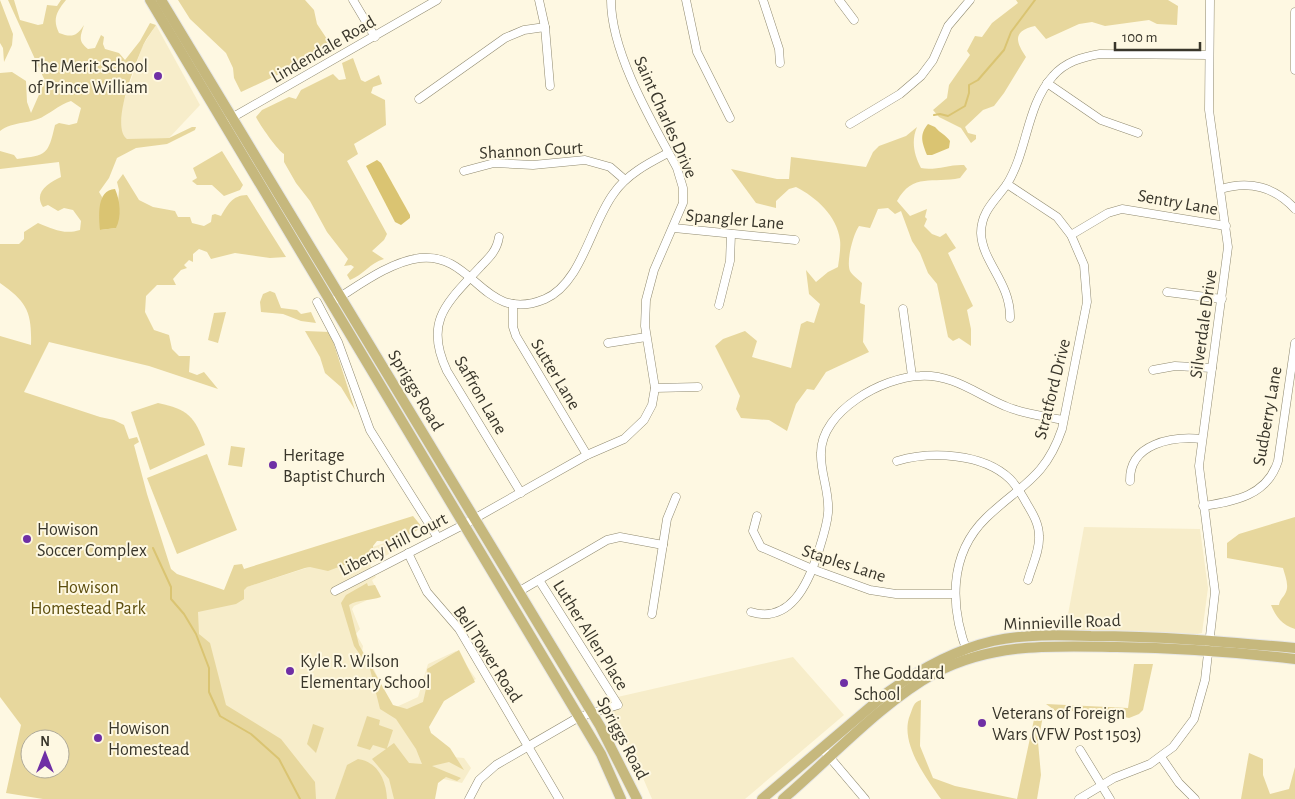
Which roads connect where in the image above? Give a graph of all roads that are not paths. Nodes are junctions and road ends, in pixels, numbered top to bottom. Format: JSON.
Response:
{"nodes":[{"id":1,"x":150,"y":0,"type":"edge"},
{"id":2,"x":161,"y":0,"type":"edge"},
{"id":3,"x":353,"y":0,"type":"edge"},
{"id":4,"x":437,"y":0,"type":"edge"},
{"id":5,"x":539,"y":0,"type":"edge"},
{"id":6,"x":611,"y":0,"type":"edge"},
{"id":7,"x":686,"y":0,"type":"edge"},
{"id":8,"x":763,"y":0,"type":"edge"},
{"id":9,"x":839,"y":0,"type":"edge"},
{"id":10,"x":970,"y":0,"type":"edge"},
{"id":11,"x":1210,"y":0,"type":"edge"},
{"id":12,"x":1295,"y":12,"type":"edge"},
{"id":13,"x":854,"y":20,"type":"dead end"},
{"id":14,"x":545,"y":27,"type":"junction"},
{"id":15,"x":374,"y":36,"type":"junction"},
{"id":16,"x":1208,"y":55,"type":"junction"},
{"id":17,"x":780,"y":63,"type":"dead end"},
{"id":18,"x":1295,"y":70,"type":"edge"},
{"id":19,"x":1047,"y":83,"type":"junction"},
{"id":20,"x":550,"y":86,"type":"dead end"},
{"id":21,"x":419,"y":99,"type":"dead end"},
{"id":22,"x":730,"y":118,"type":"dead end"},
{"id":23,"x":229,"y":120,"type":"junction"},
{"id":24,"x":850,"y":124,"type":"dead end"},
{"id":25,"x":1138,"y":133,"type":"dead end"},
{"id":26,"x":668,"y":152,"type":"junction"},
{"id":27,"x":464,"y":171,"type":"dead end"},
{"id":28,"x":625,"y":180,"type":"junction"},
{"id":29,"x":1007,"y":184,"type":"junction"},
{"id":30,"x":1221,"y":189,"type":"junction"},
{"id":31,"x":1295,"y":209,"type":"edge"},
{"id":32,"x":1226,"y":226,"type":"junction"},
{"id":33,"x":674,"y":228,"type":"junction"},
{"id":34,"x":731,"y":234,"type":"junction"},
{"id":35,"x":1071,"y":235,"type":"junction"},
{"id":36,"x":499,"y":237,"type":"dead end"},
{"id":37,"x":795,"y":240,"type":"dead end"},
{"id":38,"x":471,"y":277,"type":"junction"},
{"id":39,"x":1167,"y":292,"type":"dead end"},
{"id":40,"x":336,"y":299,"type":"junction"},
{"id":41,"x":1222,"y":299,"type":"junction"},
{"id":42,"x":317,"y":302,"type":"dead end"},
{"id":43,"x":513,"y":304,"type":"junction"},
{"id":44,"x":719,"y":306,"type":"dead end"},
{"id":45,"x":903,"y":309,"type":"dead end"},
{"id":46,"x":1010,"y":318,"type":"dead end"},
{"id":47,"x":646,"y":338,"type":"junction"},
{"id":48,"x":608,"y":343,"type":"dead end"},
{"id":49,"x":1295,"y":343,"type":"edge"},
{"id":50,"x":1212,"y":368,"type":"junction"},
{"id":51,"x":1153,"y":370,"type":"dead end"},
{"id":52,"x":912,"y":376,"type":"junction"},
{"id":53,"x":698,"y":387,"type":"dead end"},
{"id":54,"x":655,"y":388,"type":"junction"},
{"id":55,"x":1063,"y":420,"type":"junction"},
{"id":56,"x":1202,"y":439,"type":"junction"},
{"id":57,"x":587,"y":455,"type":"junction"},
{"id":58,"x":897,"y":461,"type":"dead end"},
{"id":59,"x":1130,"y":481,"type":"dead end"},
{"id":60,"x":1019,"y":490,"type":"junction"},
{"id":61,"x":522,"y":493,"type":"junction"},
{"id":62,"x":676,"y":497,"type":"dead end"},
{"id":63,"x":1203,"y":506,"type":"junction"},
{"id":64,"x":757,"y":516,"type":"dead end"},
{"id":65,"x":470,"y":522,"type":"junction"},
{"id":66,"x":438,"y":538,"type":"junction"},
{"id":67,"x":663,"y":545,"type":"junction"},
{"id":68,"x":408,"y":553,"type":"junction"},
{"id":69,"x":812,"y":569,"type":"junction"},
{"id":70,"x":539,"y":580,"type":"junction"},
{"id":71,"x":1028,"y":580,"type":"dead end"},
{"id":72,"x":335,"y":592,"type":"dead end"},
{"id":73,"x":518,"y":592,"type":"junction"},
{"id":74,"x":954,"y":594,"type":"junction"},
{"id":75,"x":750,"y":612,"type":"dead end"},
{"id":76,"x":652,"y":614,"type":"dead end"},
{"id":77,"x":1209,"y":646,"type":"junction"},
{"id":78,"x":1295,"y":648,"type":"edge"},
{"id":79,"x":968,"y":654,"type":"junction"},
{"id":80,"x":1295,"y":659,"type":"edge"},
{"id":81,"x":592,"y":713,"type":"junction"},
{"id":82,"x":579,"y":716,"type":"junction"},
{"id":83,"x":528,"y":746,"type":"junction"},
{"id":84,"x":821,"y":748,"type":"junction"},
{"id":85,"x":1080,"y":750,"type":"dead end"},
{"id":86,"x":829,"y":757,"type":"junction"},
{"id":87,"x":1161,"y":757,"type":"junction"},
{"id":88,"x":1101,"y":784,"type":"junction"},
{"id":89,"x":469,"y":799,"type":"edge"},
{"id":90,"x":559,"y":799,"type":"edge"},
{"id":91,"x":621,"y":799,"type":"edge"},
{"id":92,"x":637,"y":799,"type":"edge"},
{"id":93,"x":762,"y":799,"type":"edge"},
{"id":94,"x":783,"y":799,"type":"edge"},
{"id":95,"x":865,"y":799,"type":"edge"},
{"id":96,"x":1080,"y":799,"type":"edge"},
{"id":97,"x":1110,"y":799,"type":"edge"},
{"id":98,"x":1195,"y":799,"type":"edge"}],
"edges":[{"from":1,"to":23,"type":"main road","name":"Spriggs Road"},
{"from":2,"to":23,"type":"main road","name":"Spriggs Road"},
{"from":3,"to":15,"type":"street"},
{"from":4,"to":15,"type":"street","name":"Lindendale Road"},
{"from":5,"to":14,"type":"street"},
{"from":6,"to":26,"type":"street","name":"Saint Charles Drive"},
{"from":7,"to":22,"type":"street"},
{"from":8,"to":17,"type":"street"},
{"from":9,"to":13,"type":"street"},
{"from":10,"to":24,"type":"street"},
{"from":11,"to":16,"type":"street","name":"Silverdale Drive"},
{"from":12,"to":18,"type":"street"},
{"from":14,"to":20,"type":"street"},
{"from":14,"to":21,"type":"street"},
{"from":15,"to":23,"type":"street","name":"Lindendale Road"},
{"from":16,"to":19,"type":"street"},
{"from":16,"to":30,"type":"street","name":"Silverdale Drive"},
{"from":19,"to":25,"type":"street"},
{"from":19,"to":29,"type":"street"},
{"from":23,"to":40,"type":"main road","name":"Spriggs Road"},
{"from":26,"to":28,"type":"street"},
{"from":26,"to":33,"type":"street","name":"Saint Charles Drive"},
{"from":27,"to":28,"type":"street","name":"Shannon Court"},
{"from":28,"to":43,"type":"street"},
{"from":29,"to":35,"type":"street","name":"Stratford Drive"},
{"from":29,"to":46,"type":"street"},
{"from":30,"to":31,"type":"street"},
{"from":30,"to":32,"type":"street","name":"Silverdale Drive"},
{"from":32,"to":35,"type":"street","name":"Sentry Lane"},
{"from":32,"to":41,"type":"street","name":"Silverdale Drive"},
{"from":33,"to":34,"type":"street","name":"Spangler Lane"},
{"from":33,"to":47,"type":"street","name":"Saint Charles Drive"},
{"from":34,"to":37,"type":"street","name":"Spangler Lane"},
{"from":34,"to":44,"type":"street"},
{"from":35,"to":55,"type":"street","name":"Stratford Drive"},
{"from":36,"to":38,"type":"street","name":"Saffron Lane"},
{"from":38,"to":40,"type":"street"},
{"from":38,"to":43,"type":"street"},
{"from":38,"to":61,"type":"street","name":"Saffron Lane"},
{"from":39,"to":41,"type":"street"},
{"from":40,"to":65,"type":"main road","name":"Spriggs Road"},
{"from":41,"to":50,"type":"street","name":"Silverdale Drive"},
{"from":42,"to":66,"type":"street"},
{"from":43,"to":57,"type":"street","name":"Sutter Lane"},
{"from":45,"to":52,"type":"street"},
{"from":47,"to":48,"type":"street"},
{"from":47,"to":54,"type":"street","name":"Saint Charles Drive"},
{"from":49,"to":63,"type":"street","name":"Sudberry Lane"},
{"from":50,"to":51,"type":"street"},
{"from":50,"to":56,"type":"street","name":"Silverdale Drive"},
{"from":52,"to":55,"type":"street"},
{"from":52,"to":69,"type":"street"},
{"from":53,"to":54,"type":"street"},
{"from":54,"to":57,"type":"street","name":"Saint Charles Drive"},
{"from":55,"to":60,"type":"street","name":"Stratford Drive"},
{"from":56,"to":59,"type":"street"},
{"from":56,"to":63,"type":"street","name":"Silverdale Drive"},
{"from":57,"to":61,"type":"street","name":"Saint Charles Drive"},
{"from":58,"to":60,"type":"street"},
{"from":60,"to":71,"type":"street"},
{"from":60,"to":74,"type":"street","name":"Stratford Drive"},
{"from":61,"to":65,"type":"street","name":"Saint Charles Drive"},
{"from":62,"to":67,"type":"street"},
{"from":63,"to":77,"type":"street","name":"Silverdale Drive"},
{"from":64,"to":69,"type":"street","name":"Staples Lane"},
{"from":65,"to":66,"type":"street","name":"Liberty Hill Court"},
{"from":65,"to":73,"type":"main road","name":"Spriggs Road"},
{"from":65,"to":82,"type":"main road","name":"Spriggs Road"},
{"from":66,"to":68,"type":"street","name":"Liberty Hill Court"},
{"from":67,"to":70,"type":"street"},
{"from":67,"to":76,"type":"street"},
{"from":68,"to":72,"type":"street","name":"Liberty Hill Court"},
{"from":68,"to":83,"type":"street","name":"Bell Tower Road"},
{"from":69,"to":74,"type":"street","name":"Staples Lane"},
{"from":69,"to":75,"type":"street"},
{"from":70,"to":73,"type":"street"},
{"from":70,"to":81,"type":"street","name":"Luther Allen Place"},
{"from":73,"to":81,"type":"main road","name":"Spriggs Road"},
{"from":74,"to":79,"type":"street","name":"Stratford Drive"},
{"from":77,"to":78,"type":"main road","name":"Minnieville Road"},
{"from":77,"to":79,"type":"main road","name":"Minnieville Road"},
{"from":77,"to":80,"type":"main road","name":"Minnieville Road"},
{"from":77,"to":87,"type":"street","name":"Silverdale Drive"},
{"from":79,"to":84,"type":"main road","name":"Minnieville Road"},
{"from":79,"to":86,"type":"main road","name":"Minnieville Road"},
{"from":81,"to":82,"type":"street"},
{"from":81,"to":92,"type":"main road","name":"Spriggs Road"},
{"from":82,"to":83,"type":"street"},
{"from":82,"to":91,"type":"main road","name":"Spriggs Road"},
{"from":83,"to":89,"type":"street"},
{"from":83,"to":90,"type":"street","name":"Bell Tower Road"},
{"from":84,"to":86,"type":"street"},
{"from":84,"to":93,"type":"main road","name":"Minnieville Road"},
{"from":85,"to":88,"type":"street"},
{"from":86,"to":94,"type":"main road","name":"Minnieville Road"},
{"from":86,"to":95,"type":"street"},
{"from":87,"to":88,"type":"street","name":"Silverdale Drive"},
{"from":87,"to":98,"type":"street"},
{"from":88,"to":96,"type":"street","name":"Silverdale Drive"},
{"from":88,"to":97,"type":"street"}]}
